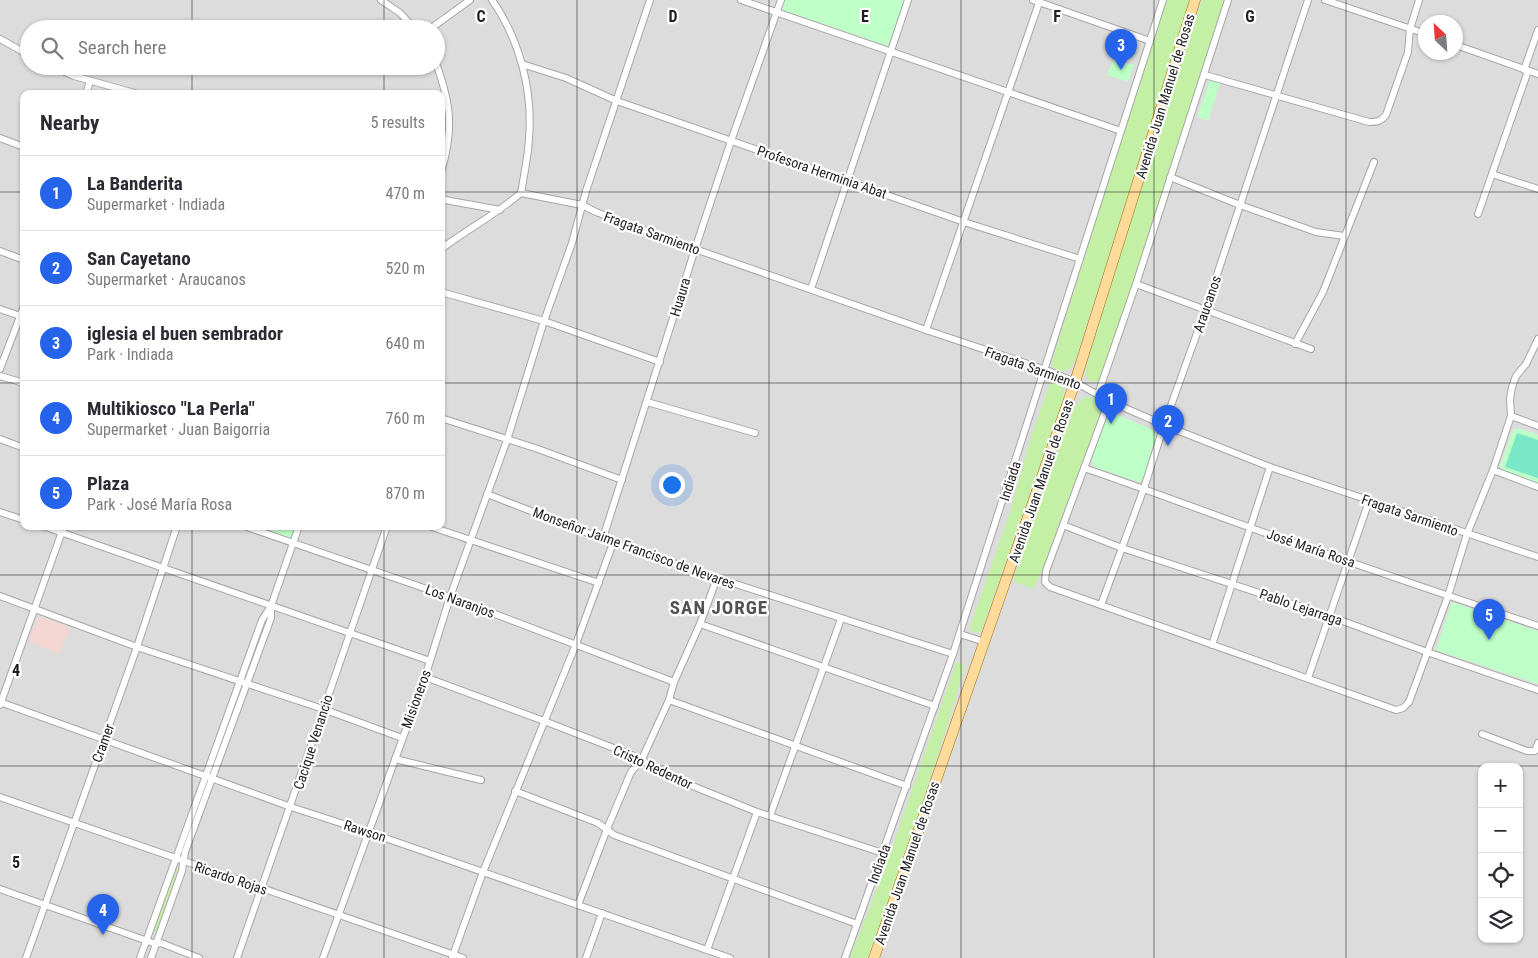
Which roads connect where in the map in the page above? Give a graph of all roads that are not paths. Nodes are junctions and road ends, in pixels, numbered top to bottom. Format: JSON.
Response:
{"nodes":[{"id":1,"x":382,"y":0,"type":"edge"},
{"id":2,"x":470,"y":0,"type":"edge"},
{"id":3,"x":492,"y":0,"type":"edge"},
{"id":4,"x":650,"y":0,"type":"edge"},
{"id":5,"x":741,"y":0,"type":"edge"},
{"id":6,"x":781,"y":0,"type":"edge"},
{"id":7,"x":908,"y":0,"type":"edge"},
{"id":8,"x":1163,"y":0,"type":"edge"},
{"id":9,"x":1194,"y":0,"type":"edge"},
{"id":10,"x":1228,"y":0,"type":"edge"},
{"id":11,"x":1308,"y":0,"type":"edge"},
{"id":12,"x":1326,"y":0,"type":"edge"},
{"id":13,"x":1419,"y":0,"type":"edge"},
{"id":14,"x":1037,"y":1,"type":"edge"},
{"id":15,"x":777,"y":12,"type":"junction"},
{"id":16,"x":407,"y":20,"type":"edge"},
{"id":17,"x":442,"y":20,"type":"edge"},
{"id":18,"x":1410,"y":29,"type":"junction"},
{"id":19,"x":1538,"y":30,"type":"edge"},
{"id":20,"x":1418,"y":32,"type":"edge"},
{"id":21,"x":0,"y":39,"type":"edge"},
{"id":22,"x":1150,"y":41,"type":"junction"},
{"id":23,"x":1463,"y":48,"type":"edge"},
{"id":24,"x":20,"y":50,"type":"edge"},
{"id":25,"x":890,"y":52,"type":"junction"},
{"id":26,"x":522,"y":64,"type":"junction"},
{"id":27,"x":1526,"y":70,"type":"junction"},
{"id":28,"x":1205,"y":74,"type":"junction"},
{"id":29,"x":1538,"y":74,"type":"edge"},
{"id":30,"x":72,"y":75,"type":"edge"},
{"id":31,"x":441,"y":75,"type":"edge"},
{"id":32,"x":90,"y":81,"type":"junction"},
{"id":33,"x":87,"y":90,"type":"edge"},
{"id":34,"x":123,"y":90,"type":"edge"},
{"id":35,"x":1008,"y":93,"type":"junction"},
{"id":36,"x":1276,"y":96,"type":"junction"},
{"id":37,"x":617,"y":101,"type":"junction"},
{"id":38,"x":1121,"y":131,"type":"junction"},
{"id":39,"x":0,"y":138,"type":"edge"},
{"id":40,"x":731,"y":141,"type":"junction"},
{"id":41,"x":20,"y":146,"type":"edge"},
{"id":42,"x":445,"y":159,"type":"edge"},
{"id":43,"x":1374,"y":162,"type":"dead end"},
{"id":44,"x":1492,"y":174,"type":"junction"},
{"id":45,"x":1170,"y":177,"type":"junction"},
{"id":46,"x":847,"y":181,"type":"junction"},
{"id":47,"x":1538,"y":188,"type":"edge"},
{"id":48,"x":521,"y":193,"type":"junction"},
{"id":49,"x":445,"y":200,"type":"edge"},
{"id":50,"x":582,"y":205,"type":"junction"},
{"id":51,"x":1240,"y":205,"type":"junction"},
{"id":52,"x":500,"y":210,"type":"junction"},
{"id":53,"x":1478,"y":214,"type":"dead end"},
{"id":54,"x":964,"y":222,"type":"junction"},
{"id":55,"x":1344,"y":236,"type":"junction"},
{"id":56,"x":445,"y":246,"type":"edge"},
{"id":57,"x":695,"y":249,"type":"junction"},
{"id":58,"x":0,"y":251,"type":"edge"},
{"id":59,"x":20,"y":258,"type":"edge"},
{"id":60,"x":1080,"y":259,"type":"junction"},
{"id":61,"x":1136,"y":284,"type":"junction"},
{"id":62,"x":811,"y":289,"type":"junction"},
{"id":63,"x":445,"y":293,"type":"edge"},
{"id":64,"x":0,"y":309,"type":"edge"},
{"id":65,"x":1206,"y":311,"type":"junction"},
{"id":66,"x":20,"y":316,"type":"edge"},
{"id":67,"x":544,"y":321,"type":"junction"},
{"id":68,"x":20,"y":322,"type":"edge"},
{"id":69,"x":926,"y":330,"type":"junction"},
{"id":70,"x":1538,"y":339,"type":"edge"},
{"id":71,"x":1295,"y":344,"type":"junction"},
{"id":72,"x":1312,"y":350,"type":"dead end"},
{"id":73,"x":660,"y":362,"type":"junction"},
{"id":74,"x":0,"y":370,"type":"edge"},
{"id":75,"x":1046,"y":370,"type":"junction"},
{"id":76,"x":0,"y":376,"type":"edge"},
{"id":77,"x":20,"y":382,"type":"edge"},
{"id":78,"x":1075,"y":382,"type":"junction"},
{"id":79,"x":1098,"y":394,"type":"junction"},
{"id":80,"x":1109,"y":401,"type":"junction"},
{"id":81,"x":647,"y":402,"type":"junction"},
{"id":82,"x":1511,"y":416,"type":"junction"},
{"id":83,"x":445,"y":419,"type":"edge"},
{"id":84,"x":1164,"y":425,"type":"junction"},
{"id":85,"x":1538,"y":426,"type":"edge"},
{"id":86,"x":754,"y":433,"type":"dead end"},
{"id":87,"x":0,"y":439,"type":"edge"},
{"id":88,"x":507,"y":440,"type":"junction"},
{"id":89,"x":20,"y":446,"type":"edge"},
{"id":90,"x":1270,"y":467,"type":"junction"},
{"id":91,"x":1084,"y":468,"type":"junction"},
{"id":92,"x":1493,"y":470,"type":"junction"},
{"id":93,"x":622,"y":480,"type":"junction"},
{"id":94,"x":1538,"y":487,"type":"edge"},
{"id":95,"x":1144,"y":488,"type":"junction"},
{"id":96,"x":487,"y":494,"type":"junction"},
{"id":97,"x":1369,"y":501,"type":"junction"},
{"id":98,"x":0,"y":512,"type":"edge"},
{"id":99,"x":20,"y":519,"type":"edge"},
{"id":100,"x":1063,"y":525,"type":"junction"},
{"id":101,"x":1250,"y":528,"type":"junction"},
{"id":102,"x":63,"y":530,"type":"edge"},
{"id":103,"x":66,"y":530,"type":"edge"},
{"id":104,"x":177,"y":530,"type":"edge"},
{"id":105,"x":256,"y":530,"type":"edge"},
{"id":106,"x":298,"y":530,"type":"edge"},
{"id":107,"x":386,"y":530,"type":"edge"},
{"id":108,"x":442,"y":530,"type":"edge"},
{"id":109,"x":1467,"y":534,"type":"junction"},
{"id":110,"x":603,"y":538,"type":"junction"},
{"id":111,"x":471,"y":539,"type":"junction"},
{"id":112,"x":613,"y":542,"type":"junction"},
{"id":113,"x":293,"y":543,"type":"junction"},
{"id":114,"x":1122,"y":548,"type":"junction"},
{"id":115,"x":1538,"y":557,"type":"edge"},
{"id":116,"x":1348,"y":560,"type":"junction"},
{"id":117,"x":163,"y":568,"type":"junction"},
{"id":118,"x":372,"y":570,"type":"junction"},
{"id":119,"x":717,"y":578,"type":"junction"},
{"id":120,"x":599,"y":582,"type":"junction"},
{"id":121,"x":1232,"y":583,"type":"junction"},
{"id":122,"x":0,"y":596,"type":"edge"},
{"id":123,"x":1448,"y":596,"type":"junction"},
{"id":124,"x":450,"y":598,"type":"junction"},
{"id":125,"x":1101,"y":605,"type":"junction"},
{"id":126,"x":271,"y":606,"type":"junction"},
{"id":127,"x":34,"y":608,"type":"junction"},
{"id":128,"x":1329,"y":616,"type":"junction"},
{"id":129,"x":841,"y":619,"type":"junction"},
{"id":130,"x":700,"y":624,"type":"junction"},
{"id":131,"x":1538,"y":626,"type":"edge"},
{"id":132,"x":350,"y":634,"type":"junction"},
{"id":133,"x":960,"y":634,"type":"junction"},
{"id":134,"x":985,"y":642,"type":"junction"},
{"id":135,"x":576,"y":644,"type":"junction"},
{"id":136,"x":1212,"y":645,"type":"junction"},
{"id":137,"x":137,"y":647,"type":"junction"},
{"id":138,"x":1427,"y":652,"type":"junction"},
{"id":139,"x":953,"y":654,"type":"junction"},
{"id":140,"x":430,"y":662,"type":"junction"},
{"id":141,"x":823,"y":667,"type":"junction"},
{"id":142,"x":425,"y":677,"type":"junction"},
{"id":143,"x":1308,"y":678,"type":"junction"},
{"id":144,"x":674,"y":682,"type":"junction"},
{"id":145,"x":243,"y":683,"type":"junction"},
{"id":146,"x":1538,"y":690,"type":"edge"},
{"id":147,"x":668,"y":700,"type":"junction"},
{"id":148,"x":0,"y":703,"type":"edge"},
{"id":149,"x":935,"y":706,"type":"junction"},
{"id":150,"x":323,"y":709,"type":"junction"},
{"id":151,"x":544,"y":721,"type":"junction"},
{"id":152,"x":1482,"y":734,"type":"dead end"},
{"id":153,"x":402,"y":738,"type":"junction"},
{"id":154,"x":104,"y":739,"type":"junction"},
{"id":155,"x":1538,"y":743,"type":"edge"},
{"id":156,"x":795,"y":745,"type":"junction"},
{"id":157,"x":395,"y":759,"type":"junction"},
{"id":158,"x":642,"y":759,"type":"junction"},
{"id":159,"x":209,"y":777,"type":"junction"},
{"id":160,"x":481,"y":780,"type":"dead end"},
{"id":161,"x":907,"y":786,"type":"junction"},
{"id":162,"x":515,"y":791,"type":"junction"},
{"id":163,"x":0,"y":797,"type":"edge"},
{"id":164,"x":291,"y":807,"type":"junction"},
{"id":165,"x":757,"y":812,"type":"junction"},
{"id":166,"x":770,"y":816,"type":"junction"},
{"id":167,"x":74,"y":823,"type":"junction"},
{"id":168,"x":606,"y":829,"type":"junction"},
{"id":169,"x":368,"y":832,"type":"junction"},
{"id":170,"x":883,"y":853,"type":"junction"},
{"id":171,"x":176,"y":859,"type":"junction"},
{"id":172,"x":184,"y":862,"type":"junction"},
{"id":173,"x":483,"y":872,"type":"junction"},
{"id":174,"x":733,"y":879,"type":"junction"},
{"id":175,"x":262,"y":889,"type":"junction"},
{"id":176,"x":0,"y":890,"type":"edge"},
{"id":177,"x":45,"y":905,"type":"junction"},
{"id":178,"x":578,"y":905,"type":"junction"},
{"id":179,"x":602,"y":913,"type":"junction"},
{"id":180,"x":338,"y":914,"type":"junction"},
{"id":181,"x":857,"y":924,"type":"junction"},
{"id":182,"x":146,"y":940,"type":"junction"},
{"id":183,"x":156,"y":944,"type":"junction"},
{"id":184,"x":708,"y":950,"type":"junction"},
{"id":185,"x":453,"y":956,"type":"edge"},
{"id":186,"x":718,"y":956,"type":"edge"},
{"id":187,"x":26,"y":958,"type":"edge"},
{"id":188,"x":140,"y":958,"type":"edge"},
{"id":189,"x":151,"y":958,"type":"edge"},
{"id":190,"x":199,"y":958,"type":"edge"},
{"id":191,"x":237,"y":958,"type":"edge"},
{"id":192,"x":323,"y":958,"type":"edge"},
{"id":193,"x":463,"y":958,"type":"edge"},
{"id":194,"x":586,"y":958,"type":"edge"},
{"id":195,"x":730,"y":958,"type":"edge"},
{"id":196,"x":845,"y":958,"type":"edge"},
{"id":197,"x":874,"y":958,"type":"edge"}],
"edges":[{"from":1,"to":16,"type":"street"},
{"from":2,"to":17,"type":"street"},
{"from":3,"to":26,"type":"street"},
{"from":4,"to":37,"type":"street"},
{"from":5,"to":15,"type":"street"},
{"from":6,"to":15,"type":"street","name":"Huaura"},
{"from":7,"to":25,"type":"street"},
{"from":8,"to":22,"type":"street","name":"Indiada"},
{"from":9,"to":78,"type":"main road","name":"Avenida Juan Manuel de Rosas"},
{"from":10,"to":28,"type":"street"},
{"from":11,"to":36,"type":"street","name":"Araucanos"},
{"from":12,"to":18,"type":"street"},
{"from":13,"to":18,"type":"street"},
{"from":14,"to":22,"type":"street"},
{"from":14,"to":35,"type":"street"},
{"from":15,"to":25,"type":"street"},
{"from":15,"to":40,"type":"street","name":"Huaura"},
{"from":18,"to":20,"type":"street"},
{"from":18,"to":36,"type":"street"},
{"from":19,"to":27,"type":"street"},
{"from":21,"to":24,"type":"street"},
{"from":22,"to":38,"type":"street","name":"Indiada"},
{"from":23,"to":27,"type":"street"},
{"from":25,"to":35,"type":"street"},
{"from":25,"to":46,"type":"street"},
{"from":26,"to":37,"type":"street","name":"Profesora Herminia Abat"},
{"from":26,"to":48,"type":"street"},
{"from":27,"to":29,"type":"street"},
{"from":27,"to":44,"type":"street"},
{"from":28,"to":36,"type":"street"},
{"from":28,"to":45,"type":"street"},
{"from":30,"to":32,"type":"street"},
{"from":31,"to":42,"type":"street"},
{"from":32,"to":33,"type":"street"},
{"from":32,"to":34,"type":"street"},
{"from":35,"to":38,"type":"street"},
{"from":35,"to":54,"type":"street"},
{"from":36,"to":51,"type":"street","name":"Araucanos"},
{"from":37,"to":40,"type":"street","name":"Profesora Herminia Abat"},
{"from":37,"to":50,"type":"street"},
{"from":38,"to":60,"type":"street","name":"Indiada"},
{"from":39,"to":41,"type":"street"},
{"from":40,"to":46,"type":"street","name":"Profesora Herminia Abat"},
{"from":40,"to":57,"type":"street","name":"Huaura"},
{"from":43,"to":55,"type":"street"},
{"from":44,"to":47,"type":"street"},
{"from":44,"to":53,"type":"street"},
{"from":45,"to":51,"type":"street"},
{"from":45,"to":61,"type":"street"},
{"from":46,"to":54,"type":"street","name":"Profesora Herminia Abat"},
{"from":46,"to":62,"type":"street"},
{"from":48,"to":50,"type":"street","name":"Fragata Sarmiento"},
{"from":48,"to":52,"type":"street"},
{"from":49,"to":52,"type":"street"},
{"from":50,"to":57,"type":"street","name":"Fragata Sarmiento"},
{"from":50,"to":67,"type":"street","name":"Misioneros"},
{"from":51,"to":55,"type":"street"},
{"from":51,"to":65,"type":"street","name":"Araucanos"},
{"from":52,"to":56,"type":"street"},
{"from":54,"to":60,"type":"street","name":"Profesora Herminia Abat"},
{"from":54,"to":69,"type":"street"},
{"from":55,"to":71,"type":"street"},
{"from":57,"to":62,"type":"street","name":"Fragata Sarmiento"},
{"from":57,"to":73,"type":"street","name":"Huaura"},
{"from":58,"to":59,"type":"street"},
{"from":60,"to":75,"type":"street","name":"Indiada"},
{"from":61,"to":65,"type":"street"},
{"from":61,"to":79,"type":"street"},
{"from":62,"to":69,"type":"street","name":"Fragata Sarmiento"},
{"from":63,"to":67,"type":"street"},
{"from":64,"to":66,"type":"street"},
{"from":65,"to":71,"type":"street"},
{"from":65,"to":84,"type":"street","name":"Araucanos"},
{"from":67,"to":73,"type":"street"},
{"from":67,"to":88,"type":"street","name":"Misioneros"},
{"from":68,"to":74,"type":"street"},
{"from":69,"to":75,"type":"street","name":"Fragata Sarmiento"},
{"from":70,"to":82,"type":"street"},
{"from":71,"to":72,"type":"street"},
{"from":73,"to":81,"type":"street","name":"Huaura"},
{"from":75,"to":78,"type":"street","name":"Fragata Sarmiento"},
{"from":75,"to":133,"type":"street","name":"Indiada"},
{"from":76,"to":77,"type":"street"},
{"from":78,"to":79,"type":"street","name":"Fragata Sarmiento"},
{"from":78,"to":134,"type":"main road","name":"Avenida Juan Manuel de Rosas"},
{"from":79,"to":80,"type":"street","name":"Fragata Sarmiento"},
{"from":80,"to":84,"type":"street","name":"Fragata Sarmiento"},
{"from":80,"to":91,"type":"street"},
{"from":81,"to":86,"type":"street"},
{"from":81,"to":93,"type":"street","name":"Huaura"},
{"from":82,"to":85,"type":"street"},
{"from":82,"to":92,"type":"street"},
{"from":83,"to":88,"type":"street"},
{"from":84,"to":90,"type":"street","name":"Fragata Sarmiento"},
{"from":84,"to":95,"type":"street","name":"Araucanos"},
{"from":87,"to":89,"type":"street"},
{"from":88,"to":93,"type":"street"},
{"from":88,"to":96,"type":"street","name":"Misioneros"},
{"from":90,"to":97,"type":"street","name":"Fragata Sarmiento"},
{"from":90,"to":101,"type":"street"},
{"from":91,"to":95,"type":"street","name":"José María Rosa"},
{"from":91,"to":100,"type":"street"},
{"from":92,"to":94,"type":"street"},
{"from":92,"to":109,"type":"street"},
{"from":93,"to":110,"type":"street","name":"Huaura"},
{"from":95,"to":101,"type":"street","name":"José María Rosa"},
{"from":95,"to":114,"type":"street","name":"Araucanos"},
{"from":96,"to":110,"type":"street","name":"Monseñor Jaime Francisco de Nevares"},
{"from":96,"to":111,"type":"street","name":"Misioneros"},
{"from":97,"to":109,"type":"street","name":"Fragata Sarmiento"},
{"from":97,"to":116,"type":"street"},
{"from":98,"to":99,"type":"street"},
{"from":100,"to":114,"type":"street","name":"Pablo Lejarraga"},
{"from":100,"to":125,"type":"street"},
{"from":101,"to":116,"type":"street","name":"José María Rosa"},
{"from":101,"to":121,"type":"street"},
{"from":102,"to":127,"type":"street"},
{"from":103,"to":117,"type":"street"},
{"from":104,"to":117,"type":"street","name":"Cramer"},
{"from":105,"to":113,"type":"street","name":"Los Naranjos"},
{"from":106,"to":113,"type":"street"},
{"from":107,"to":118,"type":"street","name":"Cacique Venancio"},
{"from":108,"to":111,"type":"street"},
{"from":109,"to":115,"type":"street","name":"Fragata Sarmiento"},
{"from":109,"to":123,"type":"street"},
{"from":110,"to":112,"type":"street","name":"Monseñor Jaime Francisco de Nevares"},
{"from":111,"to":120,"type":"street"},
{"from":111,"to":124,"type":"street","name":"Misioneros"},
{"from":112,"to":119,"type":"street","name":"Monseñor Jaime Francisco de Nevares"},
{"from":112,"to":120,"type":"street"},
{"from":113,"to":118,"type":"street","name":"Los Naranjos"},
{"from":113,"to":126,"type":"street"},
{"from":114,"to":121,"type":"street","name":"Pablo Lejarraga"},
{"from":114,"to":125,"type":"street","name":"Araucanos"},
{"from":116,"to":123,"type":"street","name":"José María Rosa"},
{"from":116,"to":128,"type":"street"},
{"from":117,"to":126,"type":"street"},
{"from":117,"to":137,"type":"street","name":"Cramer"},
{"from":118,"to":124,"type":"street","name":"Los Naranjos"},
{"from":118,"to":132,"type":"street","name":"Cacique Venancio"},
{"from":119,"to":129,"type":"street","name":"Monseñor Jaime Francisco de Nevares"},
{"from":119,"to":130,"type":"street"},
{"from":120,"to":135,"type":"street"},
{"from":121,"to":128,"type":"street","name":"Pablo Lejarraga"},
{"from":121,"to":136,"type":"street"},
{"from":122,"to":127,"type":"street"},
{"from":123,"to":131,"type":"street","name":"José María Rosa"},
{"from":123,"to":138,"type":"street"},
{"from":124,"to":135,"type":"street","name":"Los Naranjos"},
{"from":124,"to":140,"type":"street","name":"Misioneros"},
{"from":125,"to":136,"type":"street"},
{"from":126,"to":132,"type":"street"},
{"from":126,"to":145,"type":"street"},
{"from":127,"to":137,"type":"street"},
{"from":127,"to":148,"type":"street"},
{"from":128,"to":138,"type":"street","name":"Pablo Lejarraga"},
{"from":128,"to":143,"type":"street"},
{"from":129,"to":139,"type":"street","name":"Monseñor Jaime Francisco de Nevares"},
{"from":129,"to":141,"type":"street"},
{"from":130,"to":141,"type":"street"},
{"from":130,"to":144,"type":"street"},
{"from":132,"to":140,"type":"street"},
{"from":132,"to":150,"type":"street","name":"Cacique Venancio"},
{"from":133,"to":134,"type":"street"},
{"from":133,"to":139,"type":"street","name":"Indiada"},
{"from":134,"to":197,"type":"main road","name":"Avenida Juan Manuel de Rosas"},
{"from":135,"to":144,"type":"street","name":"Los Naranjos"},
{"from":135,"to":151,"type":"street"},
{"from":136,"to":143,"type":"street"},
{"from":137,"to":145,"type":"street"},
{"from":137,"to":154,"type":"street","name":"Cramer"},
{"from":138,"to":143,"type":"street"},
{"from":138,"to":146,"type":"street","name":"Pablo Lejarraga"},
{"from":139,"to":149,"type":"street","name":"Indiada"},
{"from":140,"to":142,"type":"street","name":"Misioneros"},
{"from":141,"to":149,"type":"street"},
{"from":141,"to":156,"type":"street"},
{"from":142,"to":151,"type":"street","name":"Cristo Redentor"},
{"from":142,"to":153,"type":"street","name":"Misioneros"},
{"from":144,"to":147,"type":"street"},
{"from":145,"to":150,"type":"street"},
{"from":145,"to":159,"type":"street"},
{"from":147,"to":156,"type":"street"},
{"from":147,"to":158,"type":"street"},
{"from":148,"to":154,"type":"street","name":"Rawson"},
{"from":149,"to":161,"type":"street","name":"Indiada"},
{"from":150,"to":153,"type":"street"},
{"from":150,"to":164,"type":"street","name":"Cacique Venancio"},
{"from":151,"to":158,"type":"street","name":"Cristo Redentor"},
{"from":151,"to":162,"type":"street"},
{"from":152,"to":155,"type":"street"},
{"from":153,"to":157,"type":"street","name":"Misioneros"},
{"from":154,"to":159,"type":"street","name":"Rawson"},
{"from":154,"to":167,"type":"street","name":"Cramer"},
{"from":156,"to":161,"type":"street"},
{"from":156,"to":166,"type":"street"},
{"from":157,"to":160,"type":"street"},
{"from":157,"to":169,"type":"street","name":"Misioneros"},
{"from":158,"to":165,"type":"street","name":"Cristo Redentor"},
{"from":158,"to":168,"type":"street"},
{"from":159,"to":164,"type":"street","name":"Rawson"},
{"from":159,"to":171,"type":"street"},
{"from":159,"to":172,"type":"street"},
{"from":161,"to":170,"type":"street","name":"Indiada"},
{"from":162,"to":168,"type":"street"},
{"from":162,"to":173,"type":"street"},
{"from":163,"to":167,"type":"street","name":"Ricardo Rojas"},
{"from":164,"to":169,"type":"street","name":"Rawson"},
{"from":164,"to":175,"type":"street","name":"Cacique Venancio"},
{"from":165,"to":166,"type":"street","name":"Cristo Redentor"},
{"from":165,"to":174,"type":"street"},
{"from":166,"to":170,"type":"street","name":"Cristo Redentor"},
{"from":167,"to":171,"type":"street","name":"Ricardo Rojas"},
{"from":167,"to":177,"type":"street","name":"Cramer"},
{"from":168,"to":174,"type":"street"},
{"from":168,"to":178,"type":"street"},
{"from":169,"to":173,"type":"street","name":"Rawson"},
{"from":169,"to":180,"type":"street","name":"Misioneros"},
{"from":170,"to":181,"type":"street","name":"Indiada"},
{"from":171,"to":172,"type":"street","name":"Ricardo Rojas"},
{"from":171,"to":182,"type":"street"},
{"from":172,"to":175,"type":"street","name":"Ricardo Rojas"},
{"from":172,"to":183,"type":"street"},
{"from":173,"to":178,"type":"street","name":"Rawson"},
{"from":173,"to":185,"type":"street"},
{"from":174,"to":181,"type":"street"},
{"from":174,"to":184,"type":"street"},
{"from":175,"to":180,"type":"street","name":"Ricardo Rojas"},
{"from":175,"to":191,"type":"street","name":"Cacique Venancio"},
{"from":176,"to":177,"type":"street"},
{"from":177,"to":182,"type":"street"},
{"from":177,"to":187,"type":"street","name":"Cramer"},
{"from":178,"to":179,"type":"street","name":"Rawson"},
{"from":179,"to":184,"type":"street","name":"Rawson"},
{"from":179,"to":194,"type":"street"},
{"from":180,"to":185,"type":"street","name":"Ricardo Rojas"},
{"from":180,"to":192,"type":"street","name":"Misioneros"},
{"from":181,"to":196,"type":"street","name":"Indiada"},
{"from":182,"to":183,"type":"street"},
{"from":182,"to":188,"type":"street"},
{"from":183,"to":189,"type":"street"},
{"from":183,"to":190,"type":"street"},
{"from":184,"to":186,"type":"street","name":"Rawson"},
{"from":185,"to":193,"type":"street","name":"Ricardo Rojas"},
{"from":186,"to":195,"type":"street","name":"Rawson"}]}
